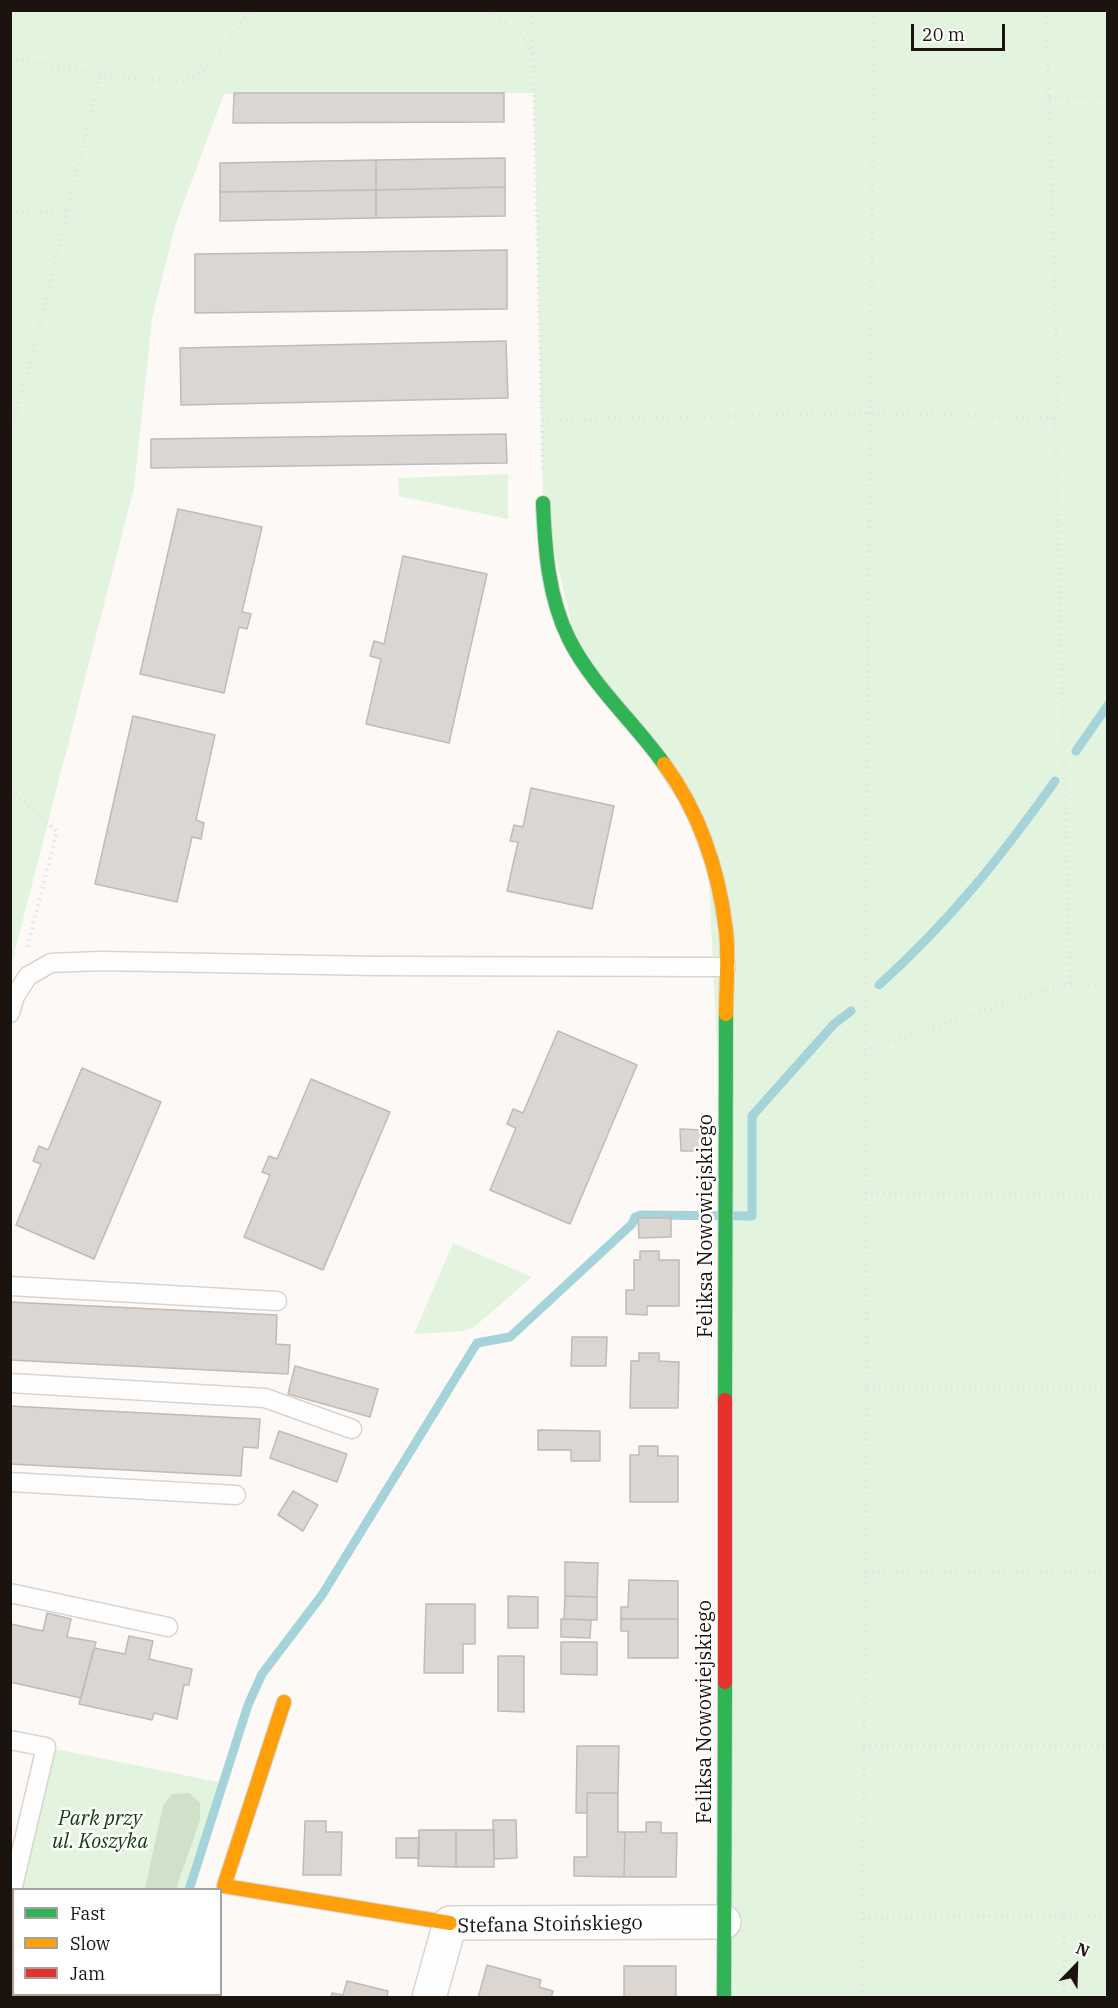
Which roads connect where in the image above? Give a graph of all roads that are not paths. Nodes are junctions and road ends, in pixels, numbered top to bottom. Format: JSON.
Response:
{"nodes":[{"id":1,"x":543,"y":503,"type":"road end"},
{"id":2,"x":726,"y":967,"type":"junction"},
{"id":3,"x":13,"y":1005,"type":"edge"},
{"id":4,"x":10,"y":1286,"type":"edge"},
{"id":5,"x":278,"y":1301,"type":"dead end"},
{"id":6,"x":10,"y":1383,"type":"edge"},
{"id":7,"x":352,"y":1429,"type":"dead end"},
{"id":8,"x":10,"y":1482,"type":"edge"},
{"id":9,"x":236,"y":1495,"type":"dead end"},
{"id":10,"x":10,"y":1593,"type":"edge"},
{"id":11,"x":168,"y":1627,"type":"dead end"},
{"id":12,"x":284,"y":1702,"type":"dead end"},
{"id":13,"x":10,"y":1740,"type":"edge"},
{"id":14,"x":13,"y":1888,"type":"edge"},
{"id":15,"x":724,"y":1922,"type":"junction"},
{"id":16,"x":450,"y":1923,"type":"junction"},
{"id":17,"x":429,"y":1998,"type":"edge"},
{"id":18,"x":724,"y":1998,"type":"edge"}],
"edges":[{"from":1,"to":2,"type":"street","name":"Feliksa Nowowiejskiego"},
{"from":2,"to":3,"type":"lane"},
{"from":2,"to":15,"type":"street","name":"Feliksa Nowowiejskiego"},
{"from":4,"to":5,"type":"lane"},
{"from":6,"to":7,"type":"lane"},
{"from":8,"to":9,"type":"lane"},
{"from":10,"to":11,"type":"lane"},
{"from":12,"to":16,"type":"street"},
{"from":13,"to":14,"type":"lane"},
{"from":15,"to":16,"type":"street","name":"Stefana Stoińskiego"},
{"from":15,"to":18,"type":"street","name":"Feliksa Nowowiejskiego"},
{"from":16,"to":17,"type":"street","name":"Stefana Stoińskiego"}]}
